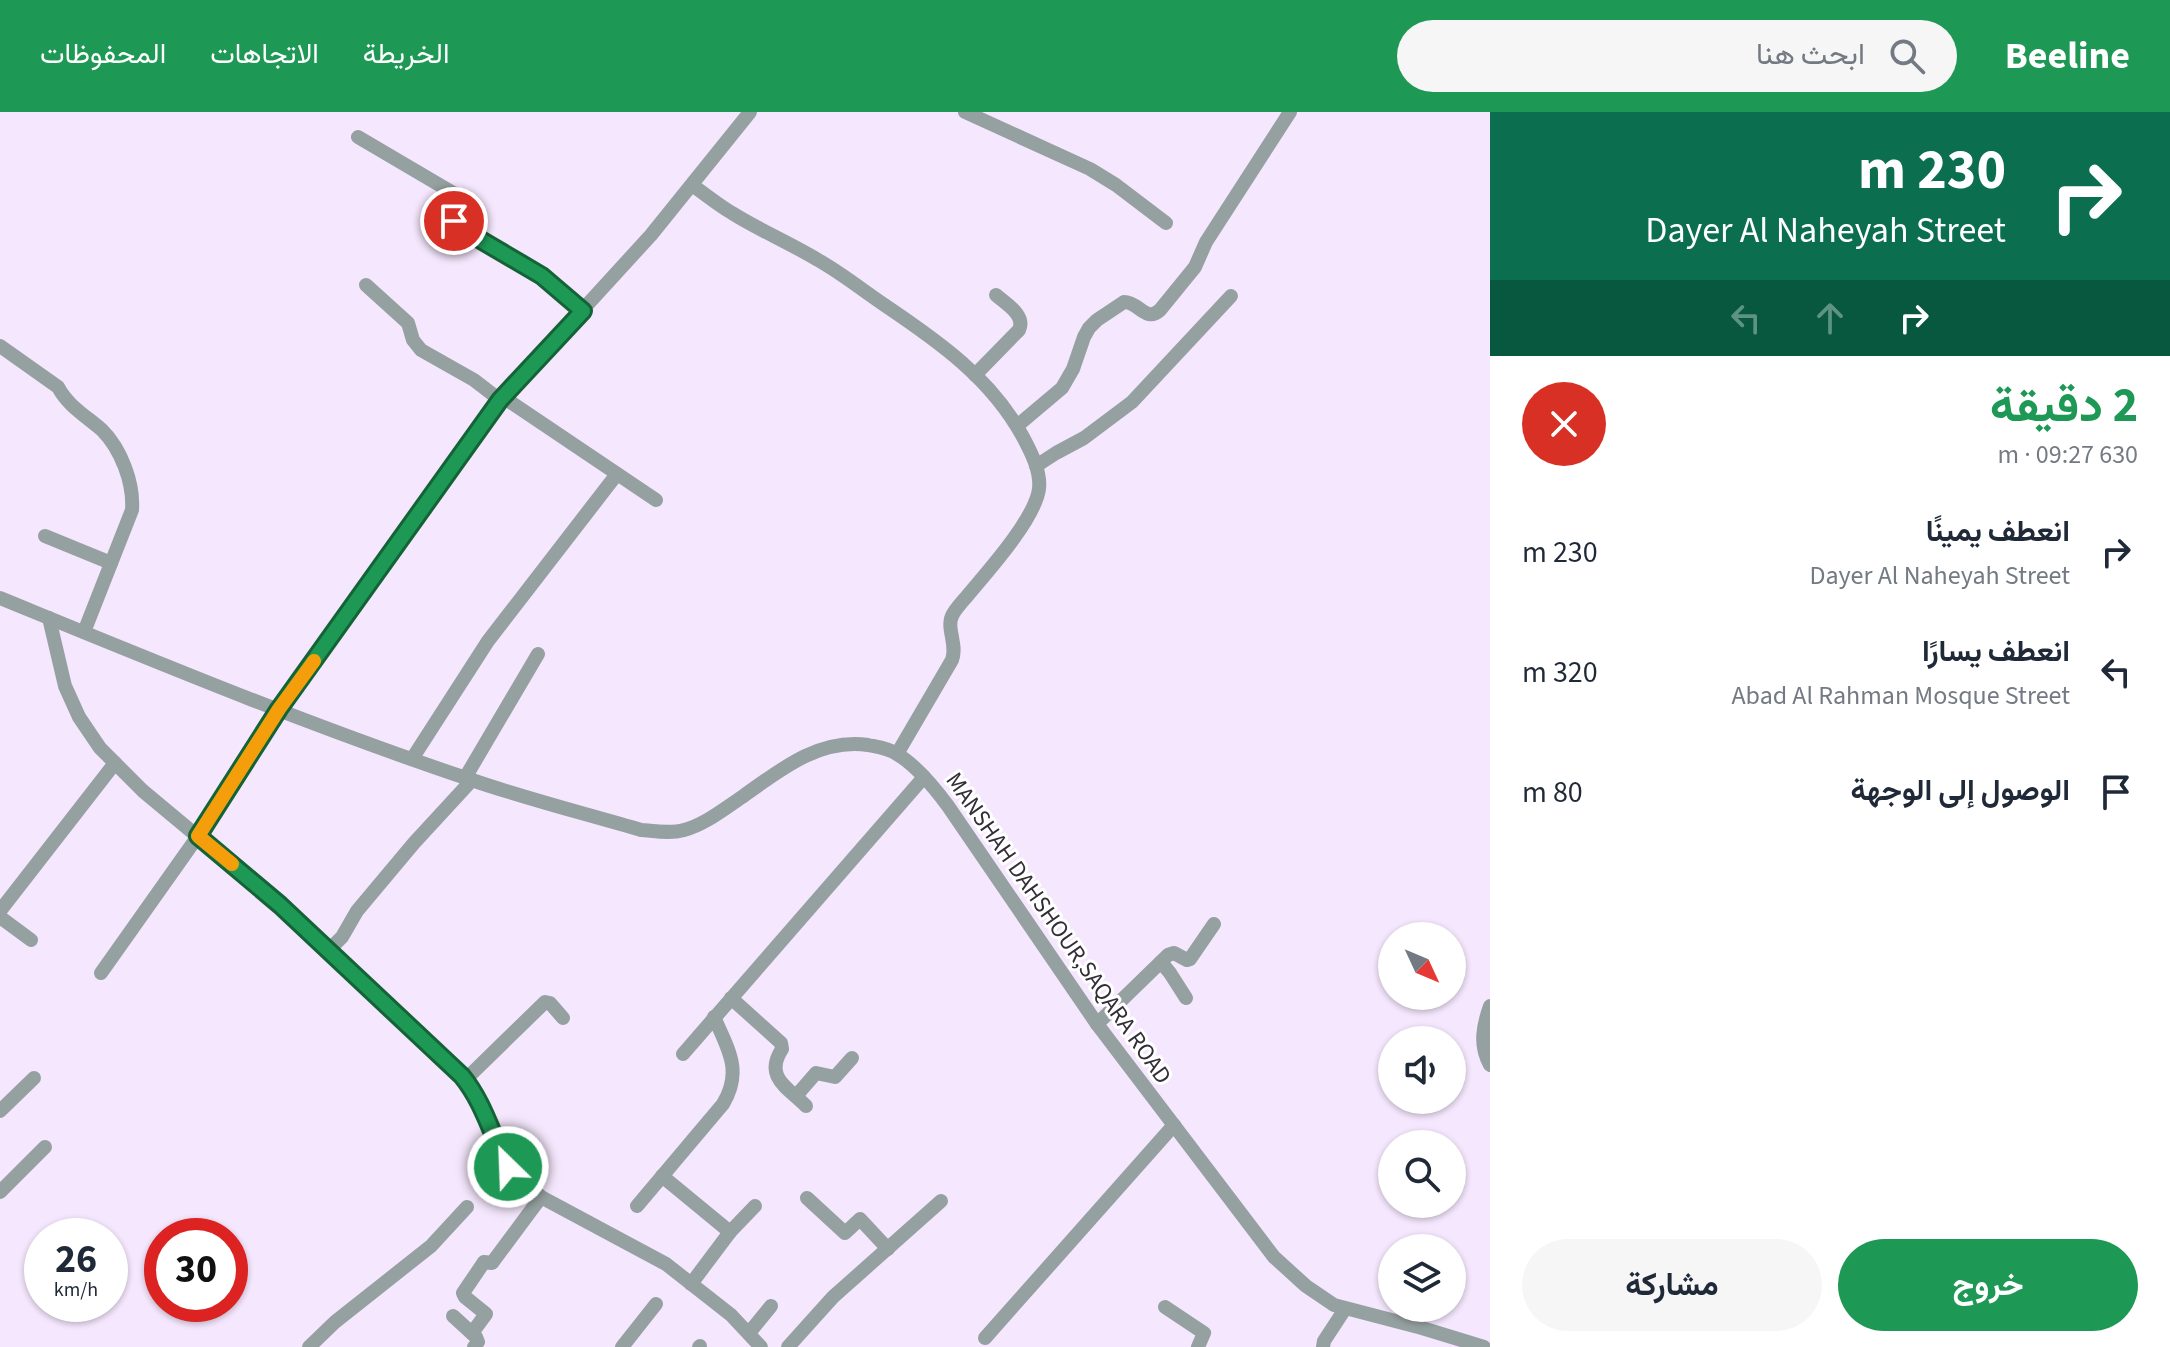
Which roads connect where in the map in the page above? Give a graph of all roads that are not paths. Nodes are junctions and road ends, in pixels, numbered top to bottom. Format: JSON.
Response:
{"nodes":[{"id":1,"x":750,"y":112,"type":"edge"},
{"id":2,"x":965,"y":112,"type":"edge"},
{"id":3,"x":1290,"y":112,"type":"edge"},
{"id":4,"x":358,"y":137,"type":"dead end"},
{"id":5,"x":692,"y":185,"type":"junction"},
{"id":6,"x":1166,"y":223,"type":"dead end"},
{"id":7,"x":366,"y":285,"type":"dead end"},
{"id":8,"x":996,"y":295,"type":"dead end"},
{"id":9,"x":1231,"y":296,"type":"dead end"},
{"id":10,"x":583,"y":311,"type":"junction"},
{"id":11,"x":0,"y":346,"type":"edge"},
{"id":12,"x":975,"y":375,"type":"junction"},
{"id":13,"x":502,"y":399,"type":"junction"},
{"id":14,"x":1017,"y":426,"type":"junction"},
{"id":15,"x":1036,"y":466,"type":"junction"},
{"id":16,"x":617,"y":474,"type":"junction"},
{"id":17,"x":656,"y":500,"type":"dead end"},
{"id":18,"x":45,"y":536,"type":"dead end"},
{"id":19,"x":111,"y":563,"type":"junction"},
{"id":20,"x":0,"y":598,"type":"edge"},
{"id":21,"x":49,"y":618,"type":"junction"},
{"id":22,"x":84,"y":632,"type":"junction"},
{"id":23,"x":538,"y":654,"type":"dead end"},
{"id":24,"x":279,"y":709,"type":"junction"},
{"id":25,"x":897,"y":754,"type":"junction"},
{"id":26,"x":412,"y":759,"type":"junction"},
{"id":27,"x":115,"y":763,"type":"junction"},
{"id":28,"x":924,"y":777,"type":"junction"},
{"id":29,"x":469,"y":779,"type":"junction"},
{"id":30,"x":198,"y":836,"type":"junction"},
{"id":31,"x":0,"y":914,"type":"edge"},
{"id":32,"x":1214,"y":924,"type":"dead end"},
{"id":33,"x":31,"y":940,"type":"dead end"},
{"id":34,"x":328,"y":951,"type":"junction"},
{"id":35,"x":1161,"y":962,"type":"junction"},
{"id":36,"x":101,"y":973,"type":"dead end"},
{"id":37,"x":731,"y":998,"type":"junction"},
{"id":38,"x":1186,"y":998,"type":"dead end"},
{"id":39,"x":1490,"y":1006,"type":"edge"},
{"id":40,"x":714,"y":1017,"type":"junction"},
{"id":41,"x":563,"y":1018,"type":"dead end"},
{"id":42,"x":1097,"y":1024,"type":"junction"},
{"id":43,"x":683,"y":1054,"type":"dead end"},
{"id":44,"x":852,"y":1058,"type":"dead end"},
{"id":45,"x":1490,"y":1065,"type":"edge"},
{"id":46,"x":34,"y":1078,"type":"dead end"},
{"id":47,"x":465,"y":1080,"type":"junction"},
{"id":48,"x":0,"y":1111,"type":"edge"},
{"id":49,"x":1174,"y":1125,"type":"junction"},
{"id":50,"x":45,"y":1147,"type":"dead end"},
{"id":51,"x":662,"y":1176,"type":"junction"},
{"id":52,"x":0,"y":1192,"type":"edge"},
{"id":53,"x":541,"y":1197,"type":"junction"},
{"id":54,"x":807,"y":1198,"type":"dead end"},
{"id":55,"x":941,"y":1201,"type":"dead end"},
{"id":56,"x":637,"y":1206,"type":"dead end"},
{"id":57,"x":755,"y":1206,"type":"dead end"},
{"id":58,"x":467,"y":1207,"type":"dead end"},
{"id":59,"x":730,"y":1232,"type":"junction"},
{"id":60,"x":888,"y":1249,"type":"junction"},
{"id":61,"x":691,"y":1284,"type":"junction"},
{"id":62,"x":656,"y":1304,"type":"dead end"},
{"id":63,"x":771,"y":1306,"type":"dead end"},
{"id":64,"x":1165,"y":1307,"type":"dead end"},
{"id":65,"x":1345,"y":1309,"type":"junction"},
{"id":66,"x":453,"y":1316,"type":"dead end"},
{"id":67,"x":749,"y":1333,"type":"junction"},
{"id":68,"x":985,"y":1338,"type":"dead end"},
{"id":69,"x":473,"y":1340,"type":"edge"},
{"id":70,"x":1476,"y":1346,"type":"edge"},
{"id":71,"x":309,"y":1347,"type":"edge"},
{"id":72,"x":622,"y":1347,"type":"edge"},
{"id":73,"x":761,"y":1347,"type":"edge"},
{"id":74,"x":788,"y":1347,"type":"edge"},
{"id":75,"x":1198,"y":1347,"type":"edge"},
{"id":76,"x":1323,"y":1347,"type":"edge"}],
"edges":[{"from":1,"to":5,"type":"street"},
{"from":2,"to":6,"type":"street"},
{"from":3,"to":14,"type":"street"},
{"from":4,"to":10,"type":"street"},
{"from":5,"to":10,"type":"street"},
{"from":5,"to":12,"type":"street"},
{"from":7,"to":13,"type":"street"},
{"from":8,"to":12,"type":"street"},
{"from":9,"to":15,"type":"street"},
{"from":10,"to":13,"type":"street"},
{"from":11,"to":19,"type":"street"},
{"from":12,"to":14,"type":"street"},
{"from":13,"to":16,"type":"street"},
{"from":13,"to":24,"type":"street"},
{"from":14,"to":15,"type":"street"},
{"from":15,"to":25,"type":"street"},
{"from":16,"to":17,"type":"street"},
{"from":16,"to":26,"type":"street"},
{"from":18,"to":19,"type":"street"},
{"from":19,"to":22,"type":"street"},
{"from":20,"to":21,"type":"street","name":"MANSHAH DAHSHOUR,SAQARA ROAD"},
{"from":21,"to":22,"type":"street","name":"MANSHAH DAHSHOUR,SAQARA ROAD"},
{"from":21,"to":27,"type":"street"},
{"from":22,"to":24,"type":"street","name":"MANSHAH DAHSHOUR,SAQARA ROAD"},
{"from":23,"to":29,"type":"street"},
{"from":24,"to":26,"type":"street","name":"MANSHAH DAHSHOUR,SAQARA ROAD"},
{"from":24,"to":30,"type":"street"},
{"from":25,"to":28,"type":"street","name":"MANSHAH DAHSHOUR,SAQARA ROAD"},
{"from":25,"to":29,"type":"street","name":"MANSHAH DAHSHOUR,SAQARA ROAD"},
{"from":26,"to":29,"type":"street","name":"MANSHAH DAHSHOUR,SAQARA ROAD"},
{"from":27,"to":30,"type":"street"},
{"from":27,"to":31,"type":"street"},
{"from":28,"to":37,"type":"street"},
{"from":28,"to":42,"type":"street","name":"MANSHAH DAHSHOUR,SAQARA ROAD"},
{"from":29,"to":34,"type":"street"},
{"from":30,"to":34,"type":"street"},
{"from":30,"to":36,"type":"street"},
{"from":31,"to":33,"type":"street"},
{"from":32,"to":35,"type":"street"},
{"from":34,"to":47,"type":"street"},
{"from":35,"to":38,"type":"street"},
{"from":35,"to":42,"type":"street"},
{"from":37,"to":40,"type":"street"},
{"from":37,"to":44,"type":"street"},
{"from":39,"to":45,"type":"street"},
{"from":40,"to":43,"type":"street"},
{"from":40,"to":51,"type":"street"},
{"from":41,"to":47,"type":"street"},
{"from":42,"to":49,"type":"street","name":"MANSHAH DAHSHOUR,SAQARA ROAD"},
{"from":46,"to":48,"type":"street"},
{"from":47,"to":53,"type":"street"},
{"from":49,"to":65,"type":"street","name":"MANSHAH DAHSHOUR,SAQARA ROAD"},
{"from":49,"to":68,"type":"street"},
{"from":50,"to":52,"type":"street"},
{"from":51,"to":56,"type":"street"},
{"from":51,"to":59,"type":"street"},
{"from":53,"to":61,"type":"street"},
{"from":53,"to":69,"type":"street"},
{"from":54,"to":60,"type":"street"},
{"from":55,"to":60,"type":"street"},
{"from":57,"to":59,"type":"street"},
{"from":58,"to":71,"type":"street"},
{"from":59,"to":61,"type":"street"},
{"from":60,"to":74,"type":"street"},
{"from":61,"to":67,"type":"street"},
{"from":62,"to":72,"type":"street"},
{"from":63,"to":67,"type":"street"},
{"from":64,"to":75,"type":"street"},
{"from":65,"to":70,"type":"street","name":"MANSHAH DAHSHOUR,SAQARA ROAD"},
{"from":65,"to":76,"type":"street"},
{"from":66,"to":69,"type":"street"},
{"from":67,"to":73,"type":"street"}]}
